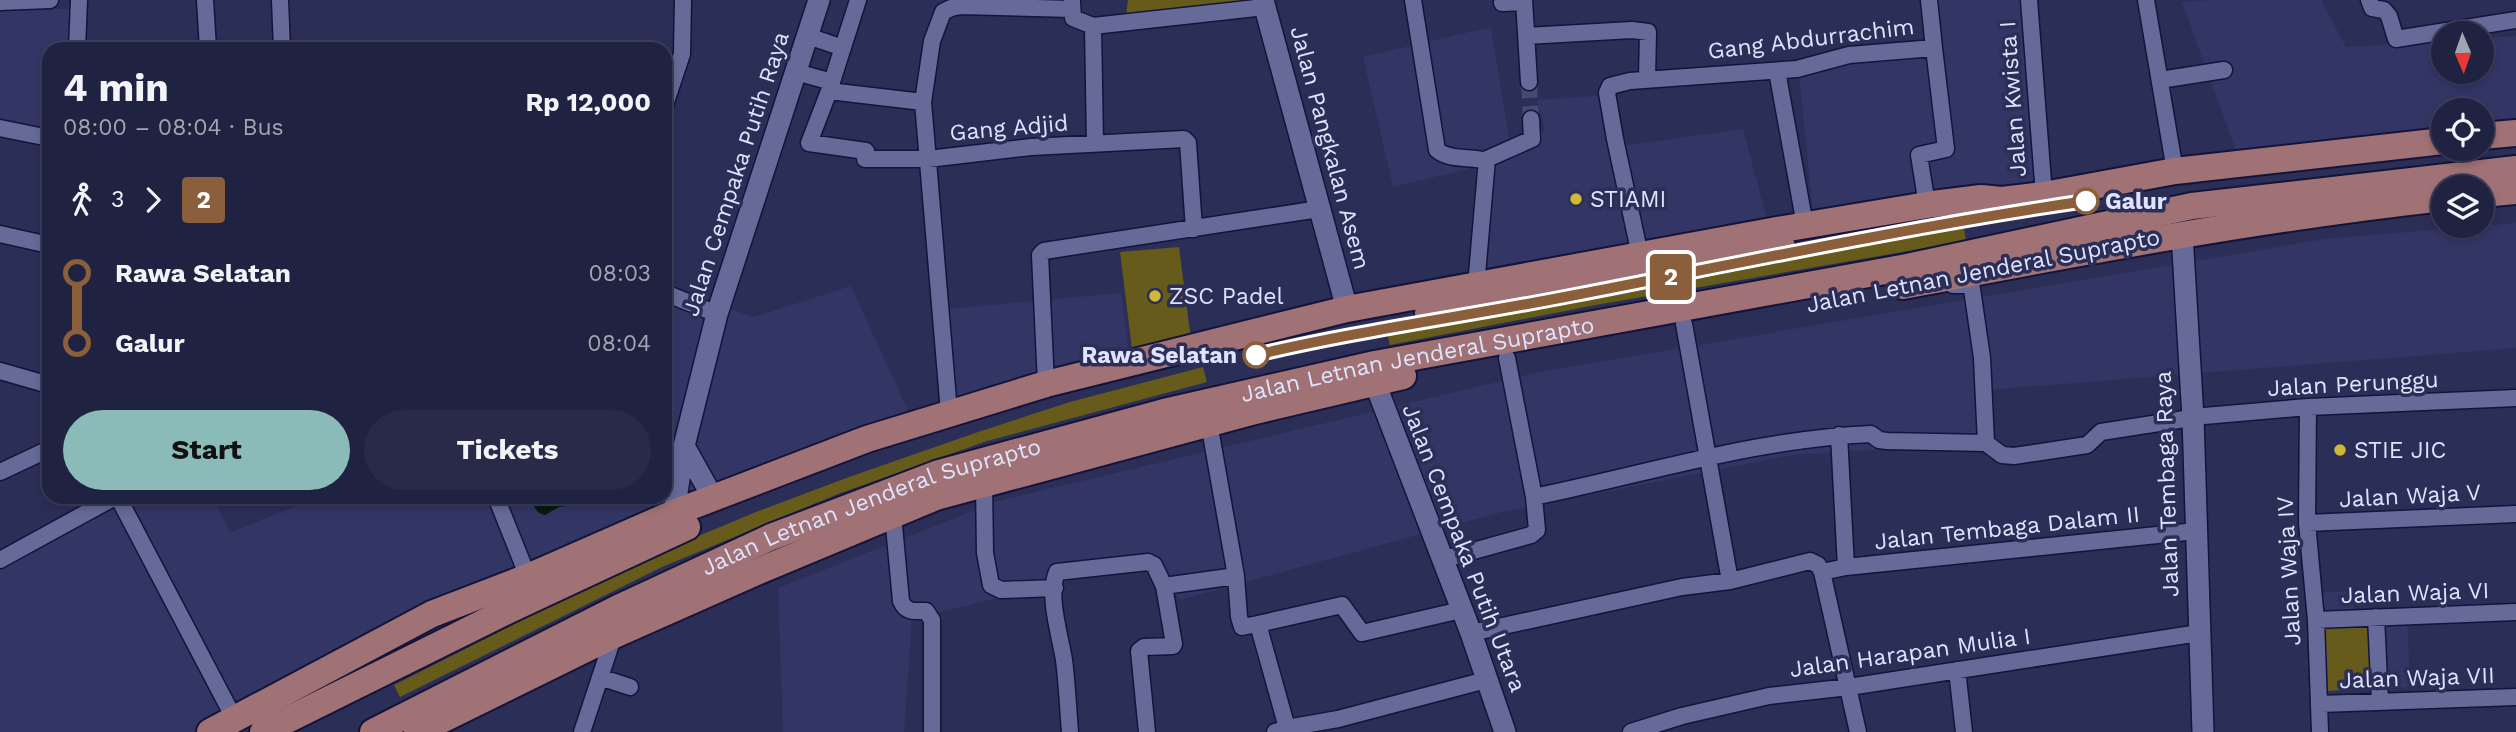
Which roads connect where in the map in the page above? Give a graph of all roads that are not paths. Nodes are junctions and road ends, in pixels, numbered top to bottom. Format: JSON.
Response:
{"nodes":[{"id":1,"x":50,"y":0,"type":"edge"},
{"id":2,"x":79,"y":0,"type":"edge"},
{"id":3,"x":205,"y":0,"type":"edge"},
{"id":4,"x":280,"y":0,"type":"edge"},
{"id":5,"x":683,"y":0,"type":"edge"},
{"id":6,"x":819,"y":0,"type":"edge"},
{"id":7,"x":858,"y":0,"type":"edge"},
{"id":8,"x":1413,"y":0,"type":"edge"},
{"id":9,"x":1929,"y":0,"type":"edge"},
{"id":10,"x":2029,"y":0,"type":"edge"},
{"id":11,"x":2146,"y":0,"type":"edge"},
{"id":12,"x":2369,"y":0,"type":"edge"},
{"id":13,"x":1524,"y":1,"type":"edge"},
{"id":14,"x":0,"y":2,"type":"edge"},
{"id":15,"x":1264,"y":3,"type":"edge"},
{"id":16,"x":1502,"y":3,"type":"dead end"},
{"id":17,"x":1072,"y":5,"type":"edge"},
{"id":18,"x":2516,"y":20,"type":"edge"},
{"id":19,"x":1093,"y":26,"type":"junction"},
{"id":20,"x":808,"y":36,"type":"junction"},
{"id":21,"x":1526,"y":36,"type":"junction"},
{"id":22,"x":78,"y":42,"type":"edge"},
{"id":23,"x":208,"y":42,"type":"edge"},
{"id":24,"x":282,"y":42,"type":"edge"},
{"id":25,"x":843,"y":48,"type":"junction"},
{"id":26,"x":1934,"y":48,"type":"junction"},
{"id":27,"x":2224,"y":69,"type":"dead end"},
{"id":28,"x":1777,"y":71,"type":"junction"},
{"id":29,"x":796,"y":72,"type":"junction"},
{"id":30,"x":672,"y":75,"type":"edge"},
{"id":31,"x":1647,"y":79,"type":"junction"},
{"id":32,"x":2160,"y":80,"type":"junction"},
{"id":33,"x":1529,"y":82,"type":"tunnel mouth"},
{"id":34,"x":831,"y":86,"type":"junction"},
{"id":35,"x":923,"y":102,"type":"junction"},
{"id":36,"x":1531,"y":119,"type":"tunnel mouth"},
{"id":37,"x":0,"y":128,"type":"edge"},
{"id":38,"x":2516,"y":132,"type":"edge"},
{"id":39,"x":2494,"y":135,"type":"edge"},
{"id":40,"x":42,"y":137,"type":"edge"},
{"id":41,"x":2431,"y":142,"type":"edge"},
{"id":42,"x":1095,"y":144,"type":"junction"},
{"id":43,"x":928,"y":159,"type":"junction"},
{"id":44,"x":1487,"y":161,"type":"junction"},
{"id":45,"x":2516,"y":169,"type":"edge"},
{"id":46,"x":2175,"y":171,"type":"junction"},
{"id":47,"x":2516,"y":191,"type":"edge"},
{"id":48,"x":2494,"y":193,"type":"edge"},
{"id":49,"x":2044,"y":195,"type":"junction"},
{"id":50,"x":2431,"y":199,"type":"edge"},
{"id":51,"x":2002,"y":200,"type":"junction"},
{"id":52,"x":1927,"y":205,"type":"junction"},
{"id":53,"x":1319,"y":209,"type":"junction"},
{"id":54,"x":1805,"y":225,"type":"junction"},
{"id":55,"x":1194,"y":229,"type":"junction"},
{"id":56,"x":0,"y":234,"type":"edge"},
{"id":57,"x":2182,"y":234,"type":"junction"},
{"id":58,"x":42,"y":243,"type":"edge"},
{"id":59,"x":1640,"y":255,"type":"junction"},
{"id":60,"x":1940,"y":279,"type":"junction"},
{"id":61,"x":1476,"y":286,"type":"junction"},
{"id":62,"x":672,"y":295,"type":"edge"},
{"id":63,"x":1347,"y":310,"type":"junction"},
{"id":64,"x":716,"y":313,"type":"junction"},
{"id":65,"x":1684,"y":324,"type":"junction"},
{"id":66,"x":1204,"y":353,"type":"junction"},
{"id":67,"x":1507,"y":358,"type":"junction"},
{"id":68,"x":0,"y":371,"type":"edge"},
{"id":69,"x":42,"y":383,"type":"edge"},
{"id":70,"x":1375,"y":383,"type":"junction"},
{"id":71,"x":1046,"y":384,"type":"junction"},
{"id":72,"x":2516,"y":398,"type":"edge"},
{"id":73,"x":1258,"y":400,"type":"junction"},
{"id":74,"x":2308,"y":407,"type":"junction"},
{"id":75,"x":949,"y":412,"type":"junction"},
{"id":76,"x":2193,"y":418,"type":"junction"},
{"id":77,"x":1209,"y":422,"type":"junction"},
{"id":78,"x":1839,"y":435,"type":"junction"},
{"id":79,"x":1986,"y":443,"type":"junction"},
{"id":80,"x":684,"y":446,"type":"junction"},
{"id":81,"x":42,"y":452,"type":"edge"},
{"id":82,"x":1709,"y":457,"type":"junction"},
{"id":83,"x":815,"y":466,"type":"junction"},
{"id":84,"x":0,"y":472,"type":"edge"},
{"id":85,"x":984,"y":484,"type":"junction"},
{"id":86,"x":1534,"y":497,"type":"junction"},
{"id":87,"x":713,"y":498,"type":"junction"},
{"id":88,"x":104,"y":504,"type":"edge"},
{"id":89,"x":121,"y":504,"type":"edge"},
{"id":90,"x":499,"y":504,"type":"edge"},
{"id":91,"x":674,"y":513,"type":"junction"},
{"id":92,"x":2516,"y":514,"type":"edge"},
{"id":93,"x":893,"y":515,"type":"junction"},
{"id":94,"x":2307,"y":523,"type":"junction"},
{"id":95,"x":2196,"y":531,"type":"junction"},
{"id":96,"x":0,"y":559,"type":"edge"},
{"id":97,"x":1441,"y":560,"type":"junction"},
{"id":98,"x":720,"y":561,"type":"junction"},
{"id":99,"x":1846,"y":568,"type":"junction"},
{"id":100,"x":1822,"y":572,"type":"junction"},
{"id":101,"x":754,"y":573,"type":"junction"},
{"id":102,"x":528,"y":576,"type":"junction"},
{"id":103,"x":1237,"y":576,"type":"junction"},
{"id":104,"x":1730,"y":581,"type":"junction"},
{"id":105,"x":1164,"y":586,"type":"junction"},
{"id":106,"x":1055,"y":588,"type":"junction"},
{"id":107,"x":1461,"y":610,"type":"junction"},
{"id":108,"x":2516,"y":612,"type":"edge"},
{"id":109,"x":2376,"y":617,"type":"junction"},
{"id":110,"x":2316,"y":620,"type":"junction"},
{"id":111,"x":1258,"y":624,"type":"junction"},
{"id":112,"x":1471,"y":633,"type":"junction"},
{"id":113,"x":2199,"y":633,"type":"junction"},
{"id":114,"x":614,"y":635,"type":"junction"},
{"id":115,"x":1957,"y":670,"type":"junction"},
{"id":116,"x":600,"y":677,"type":"junction"},
{"id":117,"x":1486,"y":680,"type":"junction"},
{"id":118,"x":630,"y":687,"type":"dead end"},
{"id":119,"x":1849,"y":687,"type":"junction"},
{"id":120,"x":2516,"y":697,"type":"edge"},
{"id":121,"x":2380,"y":702,"type":"junction"},
{"id":122,"x":2319,"y":704,"type":"junction"},
{"id":123,"x":234,"y":718,"type":"junction"},
{"id":124,"x":1281,"y":730,"type":"edge"},
{"id":125,"x":210,"y":732,"type":"edge"},
{"id":126,"x":263,"y":732,"type":"edge"},
{"id":127,"x":373,"y":732,"type":"edge"},
{"id":128,"x":417,"y":732,"type":"edge"},
{"id":129,"x":582,"y":732,"type":"edge"},
{"id":130,"x":932,"y":732,"type":"edge"},
{"id":131,"x":1070,"y":732,"type":"edge"},
{"id":132,"x":1147,"y":732,"type":"edge"},
{"id":133,"x":1505,"y":732,"type":"edge"},
{"id":134,"x":1631,"y":732,"type":"edge"},
{"id":135,"x":1858,"y":732,"type":"edge"},
{"id":136,"x":1964,"y":732,"type":"edge"},
{"id":137,"x":2203,"y":732,"type":"edge"},
{"id":138,"x":2320,"y":732,"type":"edge"}],
"edges":[{"from":1,"to":14,"type":"street"},
{"from":2,"to":22,"type":"street"},
{"from":3,"to":23,"type":"street"},
{"from":4,"to":24,"type":"street"},
{"from":5,"to":30,"type":"street"},
{"from":6,"to":20,"type":"street","name":"Jalan Cempaka Putih Raya"},
{"from":7,"to":25,"type":"street"},
{"from":8,"to":44,"type":"street"},
{"from":9,"to":26,"type":"street","name":"Gang Abdurrachim"},
{"from":10,"to":49,"type":"street","name":"Jalan Kwista I"},
{"from":11,"to":32,"type":"street"},
{"from":12,"to":18,"type":"street"},
{"from":13,"to":16,"type":"street"},
{"from":13,"to":21,"type":"street"},
{"from":15,"to":19,"type":"street"},
{"from":15,"to":53,"type":"street","name":"Jalan Pangkalan Asem"},
{"from":17,"to":19,"type":"street"},
{"from":17,"to":35,"type":"street"},
{"from":19,"to":42,"type":"street","name":"Gang Adjid"},
{"from":20,"to":25,"type":"street"},
{"from":20,"to":29,"type":"street","name":"Jalan Cempaka Putih Raya"},
{"from":21,"to":31,"type":"street"},
{"from":21,"to":33,"type":"street"},
{"from":25,"to":34,"type":"street"},
{"from":26,"to":28,"type":"street","name":"Gang Abdurrachim"},
{"from":26,"to":52,"type":"street"},
{"from":27,"to":32,"type":"street"},
{"from":28,"to":31,"type":"street","name":"Gang Abdurrachim"},
{"from":28,"to":54,"type":"street"},
{"from":29,"to":34,"type":"street"},
{"from":29,"to":64,"type":"street","name":"Jalan Cempaka Putih Raya"},
{"from":31,"to":59,"type":"street","name":"Gang Abdurrachim"},
{"from":32,"to":46,"type":"street"},
{"from":34,"to":35,"type":"street"},
{"from":34,"to":43,"type":"street","name":"Gang Adjid"},
{"from":35,"to":43,"type":"street"},
{"from":36,"to":44,"type":"street"},
{"from":37,"to":40,"type":"street"},
{"from":38,"to":39,"type":"main road"},
{"from":41,"to":46,"type":"main road","name":"Jalan Letnan Jenderal Suprapto"},
{"from":42,"to":43,"type":"street","name":"Gang Adjid"},
{"from":42,"to":55,"type":"street","name":"Gang Adjid"},
{"from":43,"to":75,"type":"street"},
{"from":44,"to":61,"type":"street"},
{"from":45,"to":73,"type":"main road","name":"Jalan Letnan Jenderal Suprapto"},
{"from":46,"to":49,"type":"main road","name":"Jalan Letnan Jenderal Suprapto"},
{"from":47,"to":48,"type":"main road"},
{"from":49,"to":51,"type":"main road","name":"Jalan Letnan Jenderal Suprapto"},
{"from":50,"to":57,"type":"main road","name":"Jalan Letnan Jenderal Suprapto"},
{"from":51,"to":52,"type":"main road","name":"Jalan Letnan Jenderal Suprapto"},
{"from":51,"to":66,"type":"main road","name":"Jalan Letnan Jenderal Suprapto"},
{"from":52,"to":54,"type":"main road","name":"Jalan Letnan Jenderal Suprapto"},
{"from":53,"to":55,"type":"street"},
{"from":53,"to":63,"type":"street","name":"Jalan Pangkalan Asem"},
{"from":54,"to":59,"type":"main road","name":"Jalan Letnan Jenderal Suprapto"},
{"from":55,"to":71,"type":"street"},
{"from":56,"to":58,"type":"street"},
{"from":57,"to":60,"type":"main road","name":"Jalan Letnan Jenderal Suprapto"},
{"from":57,"to":76,"type":"street","name":"Jalan Tembaga Raya"},
{"from":59,"to":61,"type":"main road","name":"Jalan Letnan Jenderal Suprapto"},
{"from":60,"to":65,"type":"main road","name":"Jalan Letnan Jenderal Suprapto"},
{"from":60,"to":79,"type":"street"},
{"from":61,"to":63,"type":"main road","name":"Jalan Letnan Jenderal Suprapto"},
{"from":62,"to":64,"type":"street"},
{"from":63,"to":66,"type":"main road","name":"Jalan Letnan Jenderal Suprapto"},
{"from":64,"to":80,"type":"street","name":"Jalan Cempaka Putih Raya"},
{"from":65,"to":67,"type":"main road","name":"Jalan Letnan Jenderal Suprapto"},
{"from":65,"to":82,"type":"street"},
{"from":66,"to":71,"type":"main road","name":"Jalan Letnan Jenderal Suprapto"},
{"from":66,"to":83,"type":"main road","name":"Jalan Letnan Jenderal Suprapto"},
{"from":67,"to":70,"type":"main road","name":"Jalan Letnan Jenderal Suprapto"},
{"from":67,"to":86,"type":"street"},
{"from":68,"to":69,"type":"street"},
{"from":70,"to":73,"type":"main road","name":"Jalan Letnan Jenderal Suprapto"},
{"from":70,"to":97,"type":"street","name":"Jalan Cempaka Putih Utara"},
{"from":71,"to":75,"type":"main road","name":"Jalan Letnan Jenderal Suprapto"},
{"from":72,"to":74,"type":"street","name":"Jalan Perunggu"},
{"from":73,"to":77,"type":"main road","name":"Jalan Letnan Jenderal Suprapto"},
{"from":73,"to":98,"type":"main road","name":"Jalan Letnan Jenderal Suprapto"},
{"from":74,"to":76,"type":"street","name":"Jalan Perunggu"},
{"from":74,"to":94,"type":"street","name":"Jalan Waja IV"},
{"from":75,"to":83,"type":"main road","name":"Jalan Letnan Jenderal Suprapto"},
{"from":76,"to":79,"type":"street","name":"Jalan Perunggu"},
{"from":76,"to":95,"type":"street","name":"Jalan Tembaga Raya"},
{"from":77,"to":85,"type":"main road","name":"Jalan Letnan Jenderal Suprapto"},
{"from":77,"to":103,"type":"street"},
{"from":78,"to":79,"type":"street"},
{"from":78,"to":82,"type":"street"},
{"from":78,"to":99,"type":"street"},
{"from":80,"to":87,"type":"street"},
{"from":80,"to":91,"type":"street","name":"Jalan Cempaka Putih Raya"},
{"from":81,"to":84,"type":"street"},
{"from":82,"to":86,"type":"street"},
{"from":82,"to":104,"type":"street"},
{"from":83,"to":87,"type":"main road","name":"Jalan Letnan Jenderal Suprapto"},
{"from":83,"to":126,"type":"main road","name":"Jalan Letnan Jenderal Suprapto"},
{"from":85,"to":93,"type":"main road","name":"Jalan Letnan Jenderal Suprapto"},
{"from":85,"to":106,"type":"street"},
{"from":86,"to":97,"type":"street"},
{"from":87,"to":91,"type":"main road","name":"Jalan Letnan Jenderal Suprapto"},
{"from":88,"to":96,"type":"street"},
{"from":89,"to":123,"type":"street"},
{"from":90,"to":102,"type":"street"},
{"from":91,"to":102,"type":"main road","name":"Jalan Letnan Jenderal Suprapto"},
{"from":92,"to":94,"type":"street","name":"Jalan Waja V"},
{"from":93,"to":101,"type":"main road","name":"Jalan Letnan Jenderal Suprapto"},
{"from":93,"to":130,"type":"street"},
{"from":94,"to":110,"type":"street","name":"Jalan Waja IV"},
{"from":95,"to":99,"type":"street","name":"Jalan Tembaga Dalam II"},
{"from":95,"to":113,"type":"street","name":"Jalan Tembaga Raya"},
{"from":97,"to":107,"type":"street","name":"Jalan Cempaka Putih Utara"},
{"from":98,"to":101,"type":"main road"},
{"from":98,"to":127,"type":"main road","name":"Jalan Letnan Jenderal Suprapto"},
{"from":99,"to":100,"type":"street","name":"Jalan Tembaga Dalam II"},
{"from":100,"to":104,"type":"street","name":"Jalan Tembaga Dalam II"},
{"from":100,"to":119,"type":"street"},
{"from":101,"to":114,"type":"main road","name":"Jalan Letnan Jenderal Suprapto"},
{"from":102,"to":123,"type":"main road","name":"Jalan Letnan Jenderal Suprapto"},
{"from":103,"to":105,"type":"street"},
{"from":103,"to":111,"type":"street"},
{"from":104,"to":112,"type":"street","name":"Jalan Tembaga Dalam II"},
{"from":105,"to":106,"type":"street"},
{"from":105,"to":132,"type":"street"},
{"from":106,"to":131,"type":"street"},
{"from":107,"to":111,"type":"street"},
{"from":107,"to":112,"type":"street","name":"Jalan Cempaka Putih Utara"},
{"from":108,"to":109,"type":"street","name":"Jalan Waja VI"},
{"from":109,"to":110,"type":"street","name":"Jalan Waja VI"},
{"from":109,"to":121,"type":"street"},
{"from":110,"to":122,"type":"street","name":"Jalan Waja IV"},
{"from":111,"to":124,"type":"street"},
{"from":112,"to":117,"type":"street","name":"Jalan Cempaka Putih Utara"},
{"from":113,"to":115,"type":"street","name":"Jalan Harapan Mulia I"},
{"from":113,"to":137,"type":"street","name":"Jalan Tembaga Raya"},
{"from":114,"to":116,"type":"street"},
{"from":114,"to":128,"type":"main road","name":"Jalan Letnan Jenderal Suprapto"},
{"from":115,"to":119,"type":"street","name":"Jalan Harapan Mulia I"},
{"from":115,"to":136,"type":"street"},
{"from":116,"to":118,"type":"street"},
{"from":116,"to":129,"type":"street"},
{"from":117,"to":124,"type":"street"},
{"from":117,"to":133,"type":"street","name":"Jalan Cempaka Putih Utara"},
{"from":119,"to":134,"type":"street","name":"Jalan Harapan Mulia I"},
{"from":119,"to":135,"type":"street"},
{"from":120,"to":121,"type":"street","name":"Jalan Waja VII"},
{"from":121,"to":122,"type":"street","name":"Jalan Waja VII"},
{"from":122,"to":138,"type":"street","name":"Jalan Waja IV"},
{"from":123,"to":125,"type":"main road","name":"Jalan Letnan Jenderal Suprapto"}]}
